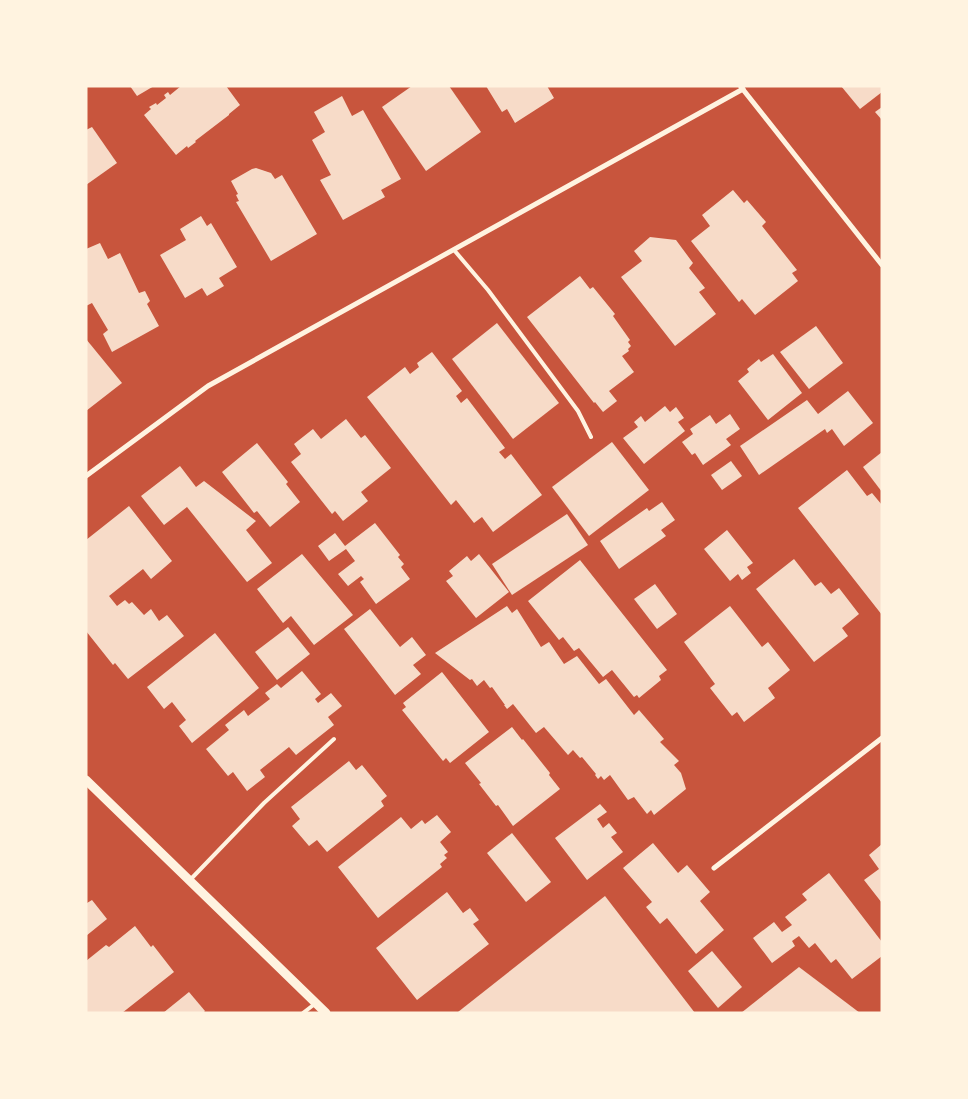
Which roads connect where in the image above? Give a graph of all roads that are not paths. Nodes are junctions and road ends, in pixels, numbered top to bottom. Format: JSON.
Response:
{"nodes":[{"id":1,"x":742,"y":88,"type":"edge"},
{"id":2,"x":454,"y":250,"type":"junction"},
{"id":3,"x":882,"y":265,"type":"edge"},
{"id":4,"x":591,"y":437,"type":"dead end"},
{"id":5,"x":86,"y":476,"type":"edge"},
{"id":6,"x":882,"y":738,"type":"edge"},
{"id":7,"x":334,"y":739,"type":"dead end"},
{"id":8,"x":86,"y":780,"type":"edge"},
{"id":9,"x":714,"y":868,"type":"dead end"},
{"id":10,"x":190,"y":880,"type":"junction"},
{"id":11,"x":316,"y":1003,"type":"junction"},
{"id":12,"x":303,"y":1013,"type":"edge"},
{"id":13,"x":326,"y":1013,"type":"edge"}],
"edges":[{"from":1,"to":2,"type":"street"},
{"from":1,"to":3,"type":"street"},
{"from":2,"to":4,"type":"lane"},
{"from":2,"to":5,"type":"street"},
{"from":6,"to":9,"type":"street"},
{"from":7,"to":10,"type":"lane"},
{"from":8,"to":10,"type":"street"},
{"from":10,"to":11,"type":"street"},
{"from":11,"to":12,"type":"lane"},
{"from":11,"to":13,"type":"street"}]}
